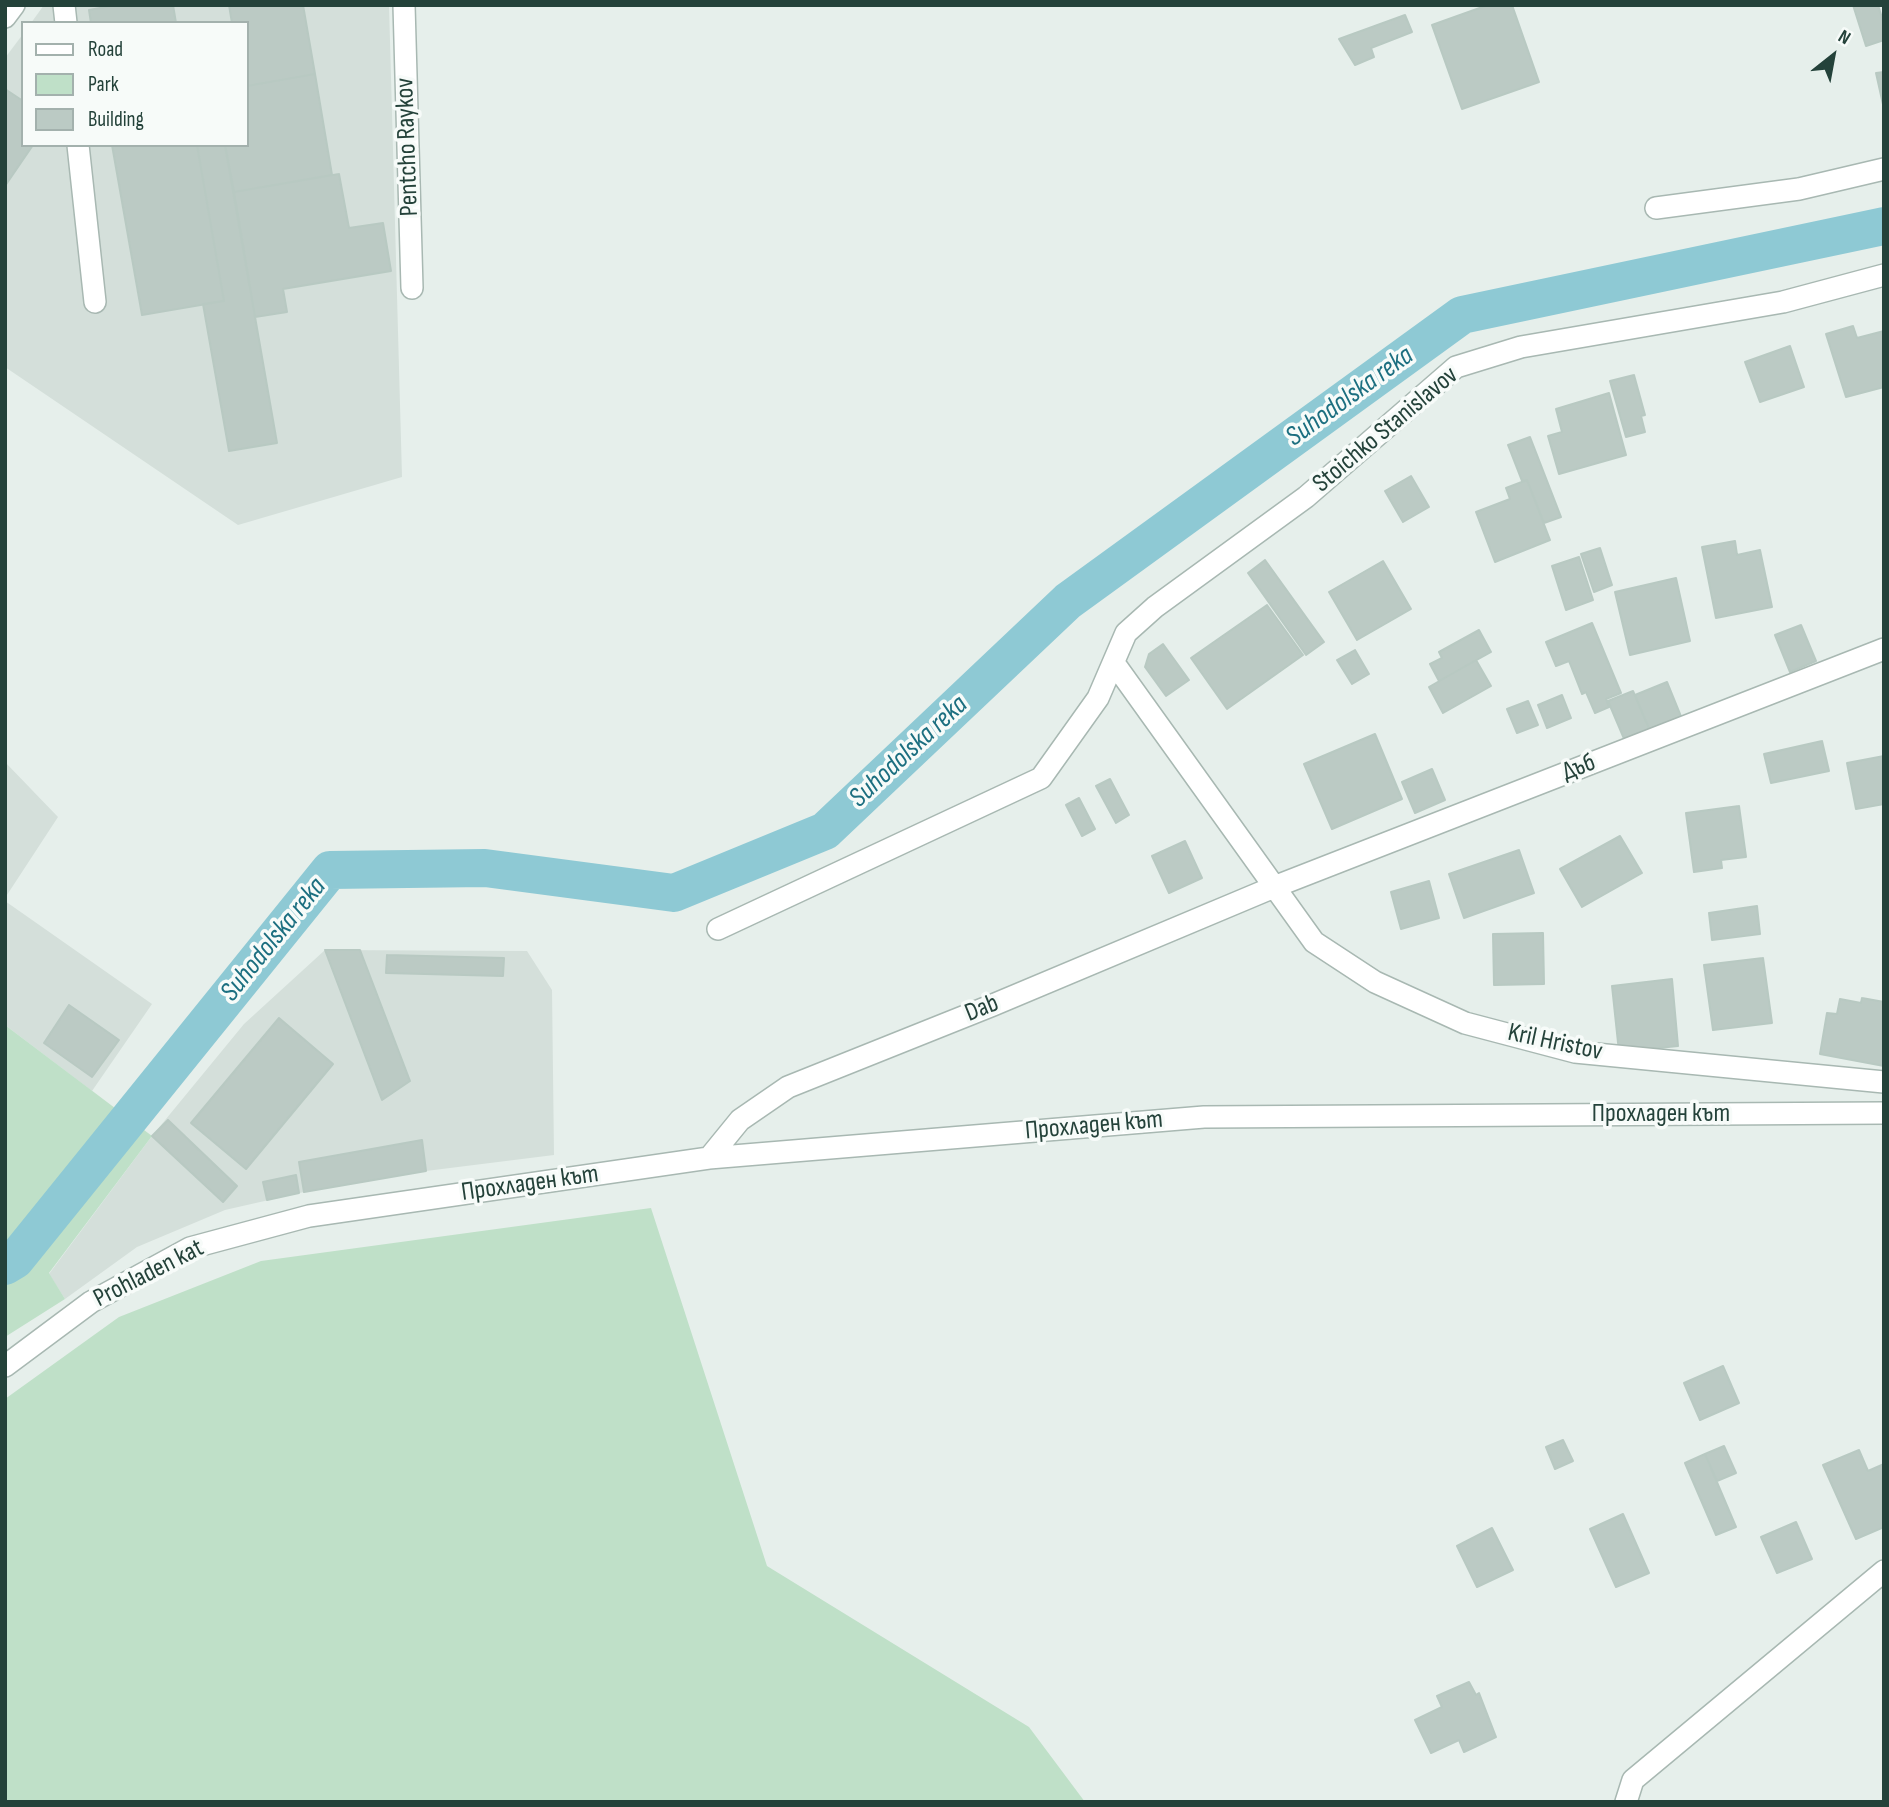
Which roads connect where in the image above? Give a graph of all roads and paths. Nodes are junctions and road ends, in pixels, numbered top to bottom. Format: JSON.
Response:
{"nodes":[{"id":1,"x":14,"y":5,"type":"edge"},
{"id":2,"x":404,"y":5,"type":"edge"},
{"id":3,"x":5,"y":17,"type":"edge"},
{"id":4,"x":78,"y":147,"type":"edge"},
{"id":5,"x":1884,"y":169,"type":"edge"},
{"id":6,"x":1656,"y":208,"type":"dead end"},
{"id":7,"x":1884,"y":275,"type":"edge"},
{"id":8,"x":412,"y":288,"type":"dead end"},
{"id":9,"x":95,"y":302,"type":"dead end"},
{"id":10,"x":1884,"y":649,"type":"edge"},
{"id":11,"x":1114,"y":663,"type":"junction"},
{"id":12,"x":1274,"y":887,"type":"junction"},
{"id":13,"x":718,"y":929,"type":"dead end"},
{"id":14,"x":1884,"y":1082,"type":"edge"},
{"id":15,"x":1884,"y":1113,"type":"edge"},
{"id":16,"x":709,"y":1158,"type":"junction"},
{"id":17,"x":5,"y":1366,"type":"edge"},
{"id":18,"x":1884,"y":1571,"type":"edge"},
{"id":19,"x":1626,"y":1802,"type":"edge"}],
"edges":[{"from":1,"to":3,"type":"street"},
{"from":2,"to":8,"type":"street","name":"Pentcho Raykov"},
{"from":4,"to":9,"type":"street"},
{"from":5,"to":6,"type":"street"},
{"from":7,"to":11,"type":"street","name":"Stoichko Stanislavov"},
{"from":10,"to":12,"type":"street","name":"Дъб"},
{"from":11,"to":12,"type":"street","name":"Kril Hristov"},
{"from":11,"to":13,"type":"street","name":"Stoichko Stanislavov"},
{"from":12,"to":14,"type":"street","name":"Kril Hristov"},
{"from":12,"to":16,"type":"street","name":"Dab"},
{"from":15,"to":16,"type":"street","name":"Прохладен кът"},
{"from":16,"to":17,"type":"street","name":"Прохладен кът"},
{"from":18,"to":19,"type":"street"}]}
